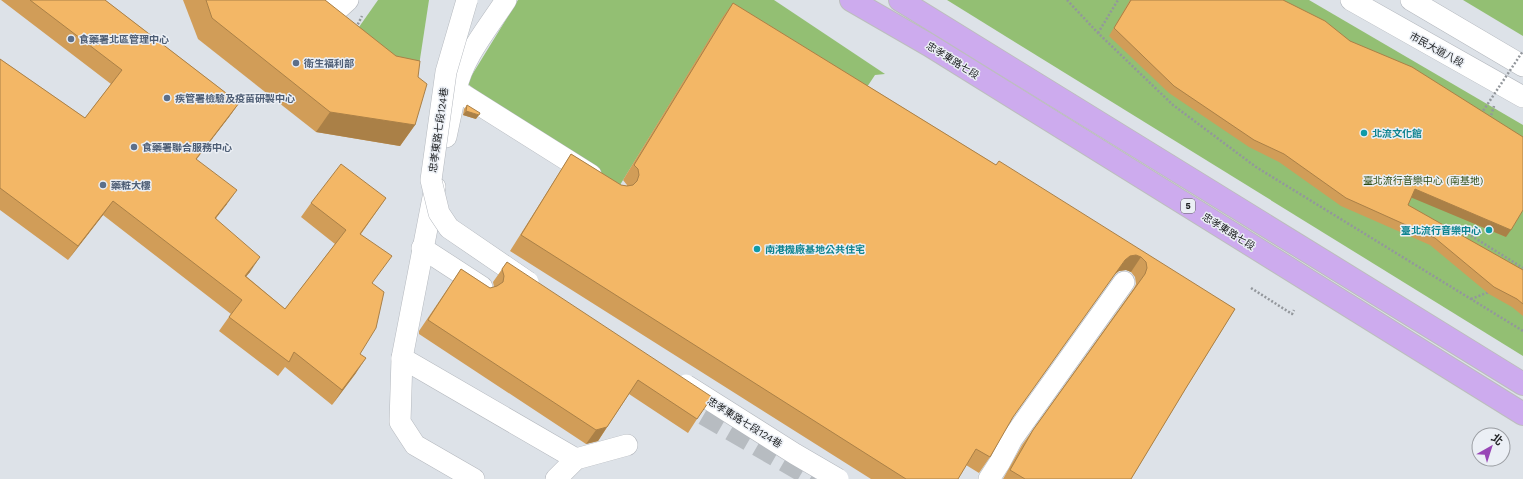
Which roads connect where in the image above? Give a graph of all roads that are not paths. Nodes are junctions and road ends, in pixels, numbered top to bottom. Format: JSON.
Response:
{"nodes":[{"id":1,"x":312,"y":0,"type":"edge"},
{"id":2,"x":348,"y":0,"type":"edge"},
{"id":3,"x":467,"y":0,"type":"edge"},
{"id":4,"x":506,"y":0,"type":"edge"},
{"id":5,"x":851,"y":0,"type":"edge"},
{"id":6,"x":900,"y":0,"type":"edge"},
{"id":7,"x":1351,"y":0,"type":"edge"},
{"id":8,"x":1411,"y":0,"type":"edge"},
{"id":9,"x":1523,"y":66,"type":"edge"},
{"id":10,"x":456,"y":90,"type":"junction"},
{"id":11,"x":1523,"y":97,"type":"edge"},
{"id":12,"x":610,"y":186,"type":"edge"},
{"id":13,"x":422,"y":248,"type":"junction"},
{"id":14,"x":1124,"y":282,"type":"edge"},
{"id":15,"x":484,"y":289,"type":"edge"},
{"id":16,"x":540,"y":291,"type":"edge"},
{"id":17,"x":402,"y":358,"type":"junction"},
{"id":18,"x":670,"y":374,"type":"edge"},
{"id":19,"x":1523,"y":384,"type":"edge"},
{"id":20,"x":1523,"y":414,"type":"edge"},
{"id":21,"x":627,"y":445,"type":"dead end"},
{"id":22,"x":576,"y":459,"type":"junction"},
{"id":23,"x":474,"y":479,"type":"edge"},
{"id":24,"x":556,"y":479,"type":"edge"},
{"id":25,"x":838,"y":479,"type":"edge"},
{"id":26,"x":989,"y":479,"type":"edge"}],
"edges":[{"from":1,"to":2,"type":"street"},
{"from":3,"to":16,"type":"street","name":"忠孝東路七段124巷","bridge":true},
{"from":4,"to":10,"type":"street"},
{"from":5,"to":20,"type":"main road","name":"忠孝東路七段","number":"5"},
{"from":6,"to":19,"type":"main road"},
{"from":7,"to":11,"type":"street","name":"市民大道八段"},
{"from":8,"to":9,"type":"street"},
{"from":10,"to":12,"type":"street"},
{"from":10,"to":13,"type":"street"},
{"from":13,"to":15,"type":"street"},
{"from":13,"to":17,"type":"street"},
{"from":14,"to":26,"type":"street"},
{"from":17,"to":22,"type":"street"},
{"from":17,"to":23,"type":"street"},
{"from":18,"to":25,"type":"street","name":"忠孝東路七段124巷","bridge":true},
{"from":21,"to":22,"type":"street"},
{"from":22,"to":24,"type":"street"}]}
